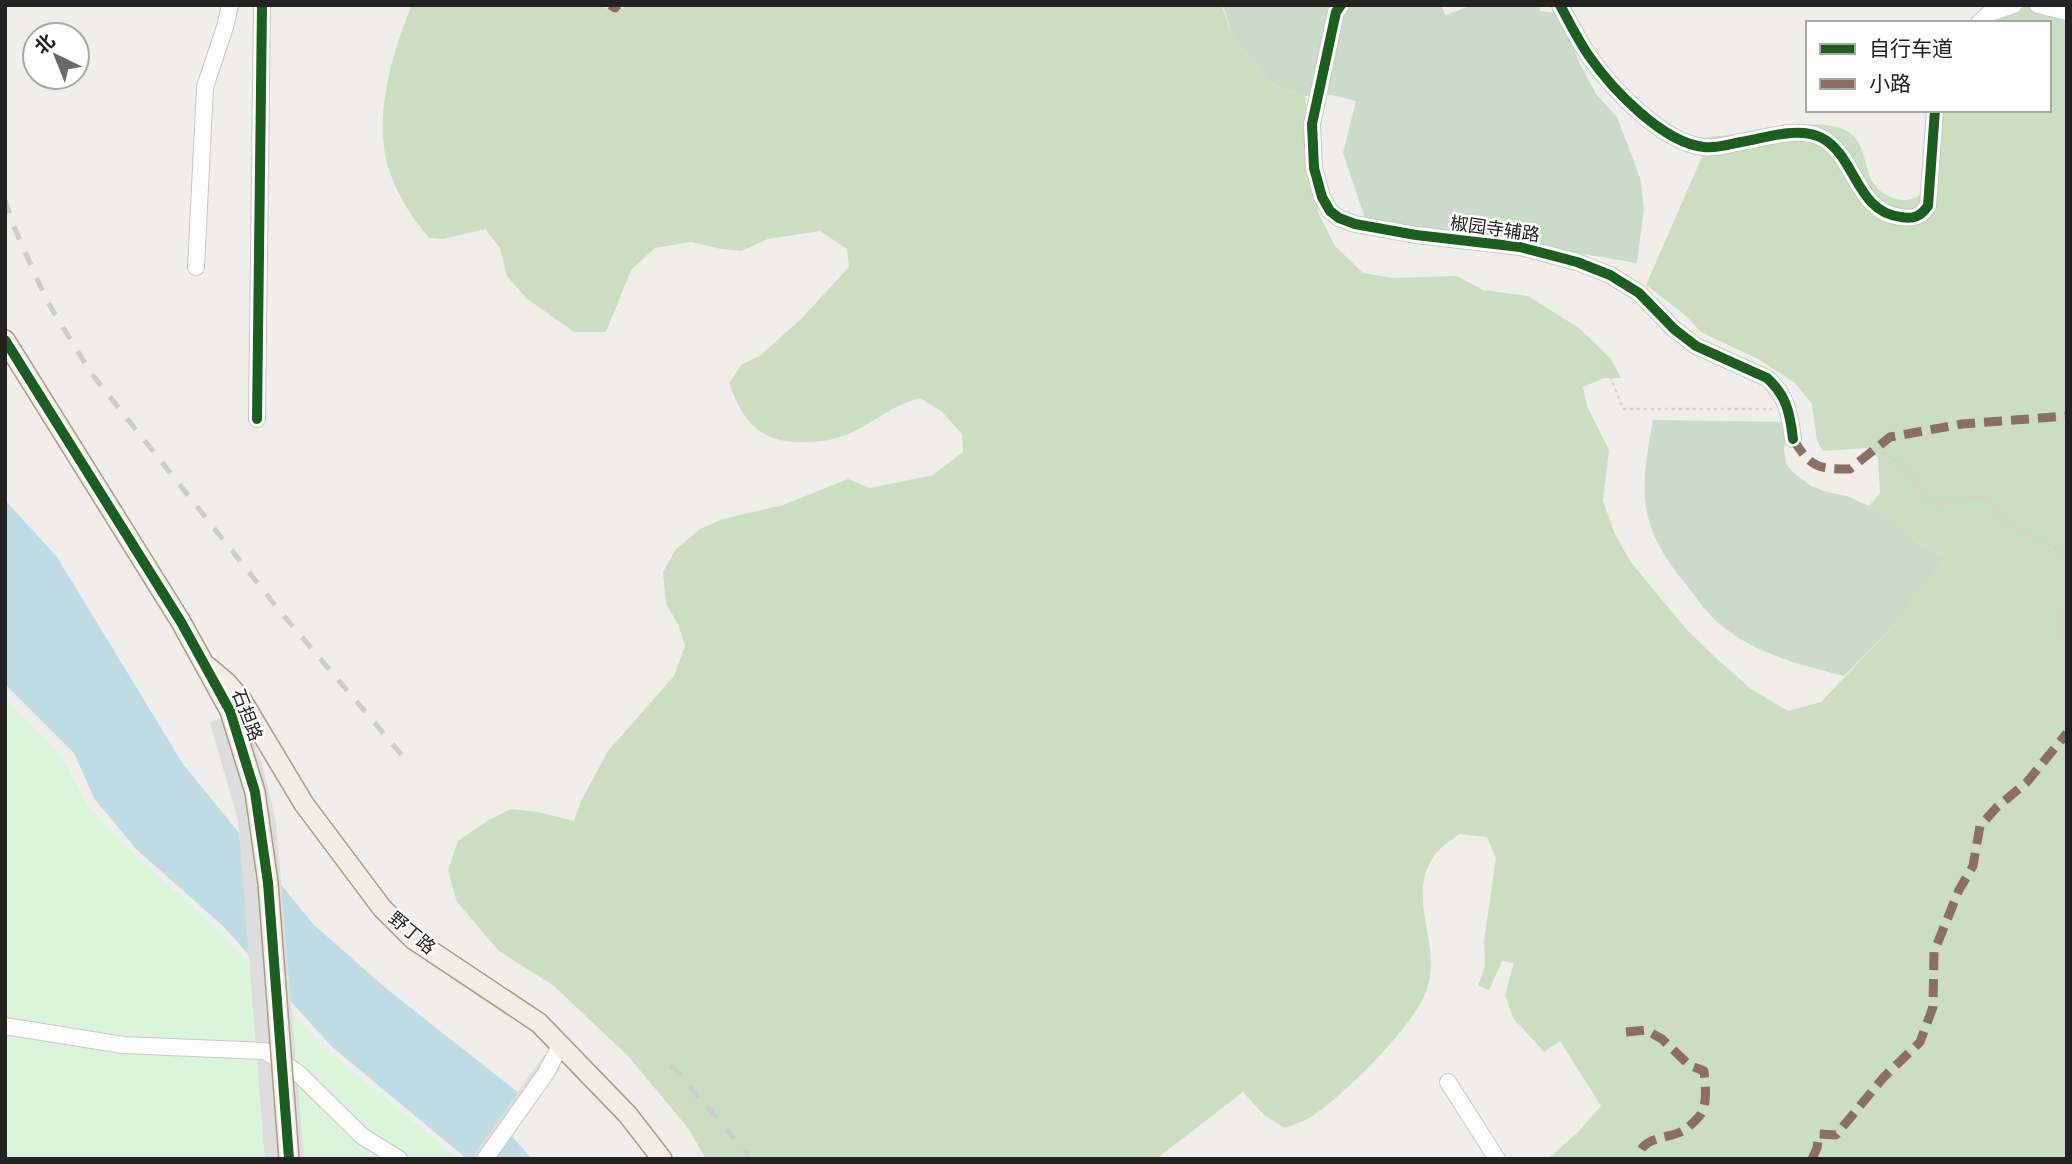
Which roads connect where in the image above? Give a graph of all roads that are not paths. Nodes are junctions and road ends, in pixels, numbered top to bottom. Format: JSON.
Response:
{"nodes":[{"id":1,"x":230,"y":5,"type":"edge"},
{"id":2,"x":262,"y":5,"type":"edge"},
{"id":3,"x":1341,"y":5,"type":"edge"},
{"id":4,"x":1560,"y":5,"type":"edge"},
{"id":5,"x":2014,"y":5,"type":"edge"},
{"id":6,"x":2038,"y":5,"type":"edge"},
{"id":7,"x":2067,"y":12,"type":"edge"},
{"id":8,"x":1981,"y":21,"type":"edge"},
{"id":9,"x":1935,"y":112,"type":"edge"},
{"id":10,"x":196,"y":267,"type":"dead end"},
{"id":11,"x":5,"y":340,"type":"edge"},
{"id":12,"x":257,"y":419,"type":"dead end"},
{"id":13,"x":1793,"y":439,"type":"dead end"},
{"id":14,"x":207,"y":666,"type":"junction"},
{"id":15,"x":5,"y":1026,"type":"edge"},
{"id":16,"x":560,"y":1046,"type":"junction"},
{"id":17,"x":1448,"y":1082,"type":"dead end"},
{"id":18,"x":289,"y":1159,"type":"edge"},
{"id":19,"x":399,"y":1159,"type":"edge"},
{"id":20,"x":485,"y":1159,"type":"edge"},
{"id":21,"x":662,"y":1159,"type":"edge"},
{"id":22,"x":1497,"y":1159,"type":"edge"}],
"edges":[{"from":1,"to":10,"type":"street"},
{"from":2,"to":12,"type":"street"},
{"from":3,"to":13,"type":"street","name":"椒园寺辅路"},
{"from":4,"to":9,"type":"street"},
{"from":5,"to":8,"type":"street"},
{"from":6,"to":7,"type":"street"},
{"from":11,"to":14,"type":"main road","name":"石担路"},
{"from":14,"to":16,"type":"main road","name":"野丁路"},
{"from":14,"to":18,"type":"main road","name":"石担路","bridge":true},
{"from":15,"to":19,"type":"street"},
{"from":16,"to":20,"type":"street"},
{"from":16,"to":21,"type":"main road","name":"野丁路"},
{"from":17,"to":22,"type":"street"}]}
